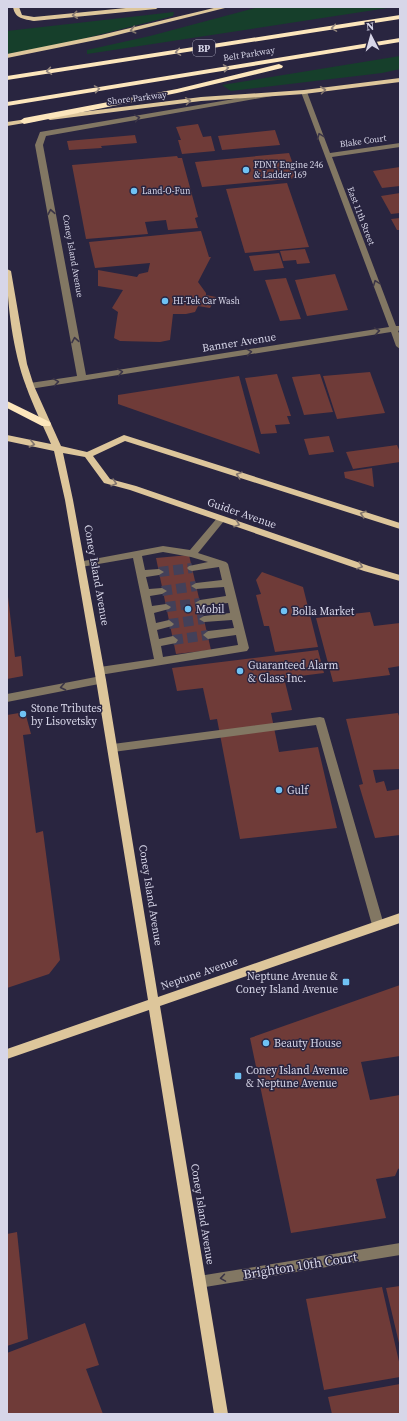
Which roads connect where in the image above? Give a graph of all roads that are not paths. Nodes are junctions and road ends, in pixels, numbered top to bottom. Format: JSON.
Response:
{"nodes":[{"id":1,"x":16,"y":7,"type":"edge"},
{"id":2,"x":156,"y":7,"type":"edge"},
{"id":3,"x":226,"y":7,"type":"edge"},
{"id":4,"x":400,"y":17,"type":"edge"},
{"id":5,"x":400,"y":40,"type":"edge"},
{"id":6,"x":371,"y":44,"type":"junction"},
{"id":7,"x":7,"y":56,"type":"edge"},
{"id":8,"x":7,"y":78,"type":"edge"},
{"id":9,"x":400,"y":80,"type":"edge"},
{"id":10,"x":304,"y":92,"type":"junction"},
{"id":11,"x":270,"y":95,"type":"junction"},
{"id":12,"x":7,"y":104,"type":"edge"},
{"id":13,"x":24,"y":121,"type":"junction"},
{"id":14,"x":7,"y":124,"type":"edge"},
{"id":15,"x":43,"y":134,"type":"joint"},
{"id":16,"x":400,"y":145,"type":"edge"},
{"id":17,"x":328,"y":155,"type":"junction"},
{"id":18,"x":7,"y":271,"type":"edge"},
{"id":19,"x":397,"y":328,"type":"edge"},
{"id":20,"x":400,"y":346,"type":"edge"},
{"id":21,"x":82,"y":378,"type":"junction"},
{"id":22,"x":30,"y":386,"type":"junction"},
{"id":23,"x":7,"y":404,"type":"edge"},
{"id":24,"x":46,"y":424,"type":"junction"},
{"id":25,"x":7,"y":438,"type":"edge"},
{"id":26,"x":58,"y":450,"type":"junction"},
{"id":27,"x":88,"y":455,"type":"junction"},
{"id":28,"x":221,"y":519,"type":"junction"},
{"id":29,"x":400,"y":526,"type":"edge"},
{"id":30,"x":137,"y":554,"type":"junction"},
{"id":31,"x":192,"y":554,"type":"junction"},
{"id":32,"x":81,"y":564,"type":"junction"},
{"id":33,"x":223,"y":564,"type":"junction"},
{"id":34,"x":192,"y":568,"type":"tunnel mouth"},
{"id":35,"x":158,"y":572,"type":"tunnel mouth"},
{"id":36,"x":141,"y":574,"type":"junction"},
{"id":37,"x":400,"y":578,"type":"edge"},
{"id":38,"x":227,"y":582,"type":"junction"},
{"id":39,"x":196,"y":586,"type":"tunnel mouth"},
{"id":40,"x":162,"y":591,"type":"tunnel mouth"},
{"id":41,"x":145,"y":593,"type":"junction"},
{"id":42,"x":231,"y":599,"type":"junction"},
{"id":43,"x":200,"y":603,"type":"tunnel mouth"},
{"id":44,"x":166,"y":607,"type":"tunnel mouth"},
{"id":45,"x":149,"y":610,"type":"junction"},
{"id":46,"x":235,"y":616,"type":"junction"},
{"id":47,"x":204,"y":619,"type":"tunnel mouth"},
{"id":48,"x":169,"y":624,"type":"tunnel mouth"},
{"id":49,"x":152,"y":627,"type":"junction"},
{"id":50,"x":240,"y":632,"type":"junction"},
{"id":51,"x":208,"y":635,"type":"tunnel mouth"},
{"id":52,"x":173,"y":640,"type":"tunnel mouth"},
{"id":53,"x":155,"y":643,"type":"junction"},
{"id":54,"x":159,"y":662,"type":"junction"},
{"id":55,"x":101,"y":675,"type":"junction"},
{"id":56,"x":7,"y":698,"type":"edge"},
{"id":57,"x":112,"y":748,"type":"junction"},
{"id":58,"x":400,"y":918,"type":"edge"},
{"id":59,"x":378,"y":925,"type":"junction"},
{"id":60,"x":154,"y":1002,"type":"junction"},
{"id":61,"x":7,"y":1054,"type":"edge"},
{"id":62,"x":400,"y":1249,"type":"edge"},
{"id":63,"x":200,"y":1282,"type":"junction"},
{"id":64,"x":221,"y":1414,"type":"edge"}],
"edges":[{"from":2,"to":1,"type":"main road","one_way":true},
{"from":3,"to":7,"type":"main road","one_way":true},
{"from":4,"to":8,"type":"highway","name":"Belt Parkway","number":"BP","one_way":true},
{"from":5,"to":6,"type":"highway","name":"Belt Parkway","number":"BP"},
{"from":12,"to":6,"type":"highway","name":"Belt Parkway","number":"BP","one_way":true},
{"from":6,"to":13,"type":"highway"},
{"from":10,"to":9,"type":"main road","name":"Shore Parkway","one_way":true},
{"from":10,"to":11,"type":"main road","name":"Shore Parkway"},
{"from":17,"to":10,"type":"street","name":"East 11th Street","one_way":true},
{"from":13,"to":11,"type":"main road","name":"Shore Parkway","one_way":true},
{"from":15,"to":11,"type":"street","name":"Shore Parkway","one_way":true},
{"from":13,"to":14,"type":"main road","name":"Shore Parkway"},
{"from":21,"to":15,"type":"street","name":"Coney Island Avenue","one_way":true},
{"from":16,"to":17,"type":"street","name":"Blake Court"},
{"from":19,"to":17,"type":"street","name":"East 11th Street","one_way":true},
{"from":18,"to":22,"type":"main road","name":"Coney Island Avenue"},
{"from":19,"to":20,"type":"street","name":"East 11th Street"},
{"from":21,"to":19,"type":"street","name":"Banner Avenue","one_way":true},
{"from":22,"to":21,"type":"street","one_way":true},
{"from":22,"to":24,"type":"main road","name":"Coney Island Avenue"},
{"from":23,"to":24,"type":"highway"},
{"from":24,"to":26,"type":"main road","name":"Coney Island Avenue"},
{"from":25,"to":26,"type":"main road","one_way":true},
{"from":26,"to":27,"type":"main road"},
{"from":26,"to":32,"type":"main road","name":"Coney Island Avenue"},
{"from":27,"to":28,"type":"main road","name":"Guider Avenue","one_way":true},
{"from":29,"to":27,"type":"main road","one_way":true},
{"from":28,"to":31,"type":"street"},
{"from":28,"to":37,"type":"main road","name":"Guider Avenue","one_way":true},
{"from":30,"to":31,"type":"street"},
{"from":30,"to":32,"type":"street"},
{"from":30,"to":36,"type":"street"},
{"from":31,"to":33,"type":"street"},
{"from":32,"to":55,"type":"main road","name":"Coney Island Avenue"},
{"from":33,"to":34,"type":"street"},
{"from":33,"to":38,"type":"street"},
{"from":35,"to":36,"type":"street"},
{"from":36,"to":41,"type":"street"},
{"from":38,"to":39,"type":"street"},
{"from":38,"to":42,"type":"street"},
{"from":40,"to":41,"type":"street"},
{"from":41,"to":45,"type":"street"},
{"from":42,"to":43,"type":"street"},
{"from":42,"to":46,"type":"street"},
{"from":44,"to":45,"type":"street"},
{"from":45,"to":49,"type":"street"},
{"from":46,"to":47,"type":"street"},
{"from":46,"to":50,"type":"street"},
{"from":48,"to":49,"type":"street"},
{"from":49,"to":53,"type":"street"},
{"from":50,"to":51,"type":"street"},
{"from":50,"to":54,"type":"street"},
{"from":52,"to":53,"type":"street"},
{"from":53,"to":54,"type":"street"},
{"from":54,"to":55,"type":"street"},
{"from":55,"to":56,"type":"street","one_way":true},
{"from":55,"to":57,"type":"main road","name":"Coney Island Avenue"},
{"from":57,"to":59,"type":"street"},
{"from":57,"to":60,"type":"main road","name":"Coney Island Avenue"},
{"from":58,"to":59,"type":"main road","name":"Neptune Avenue"},
{"from":59,"to":60,"type":"main road","name":"Neptune Avenue"},
{"from":60,"to":61,"type":"main road","name":"Neptune Avenue"},
{"from":60,"to":63,"type":"main road","name":"Coney Island Avenue"},
{"from":62,"to":63,"type":"street","name":"Brighton 10th Court","one_way":true},
{"from":63,"to":64,"type":"main road","name":"Coney Island Avenue"}]}
